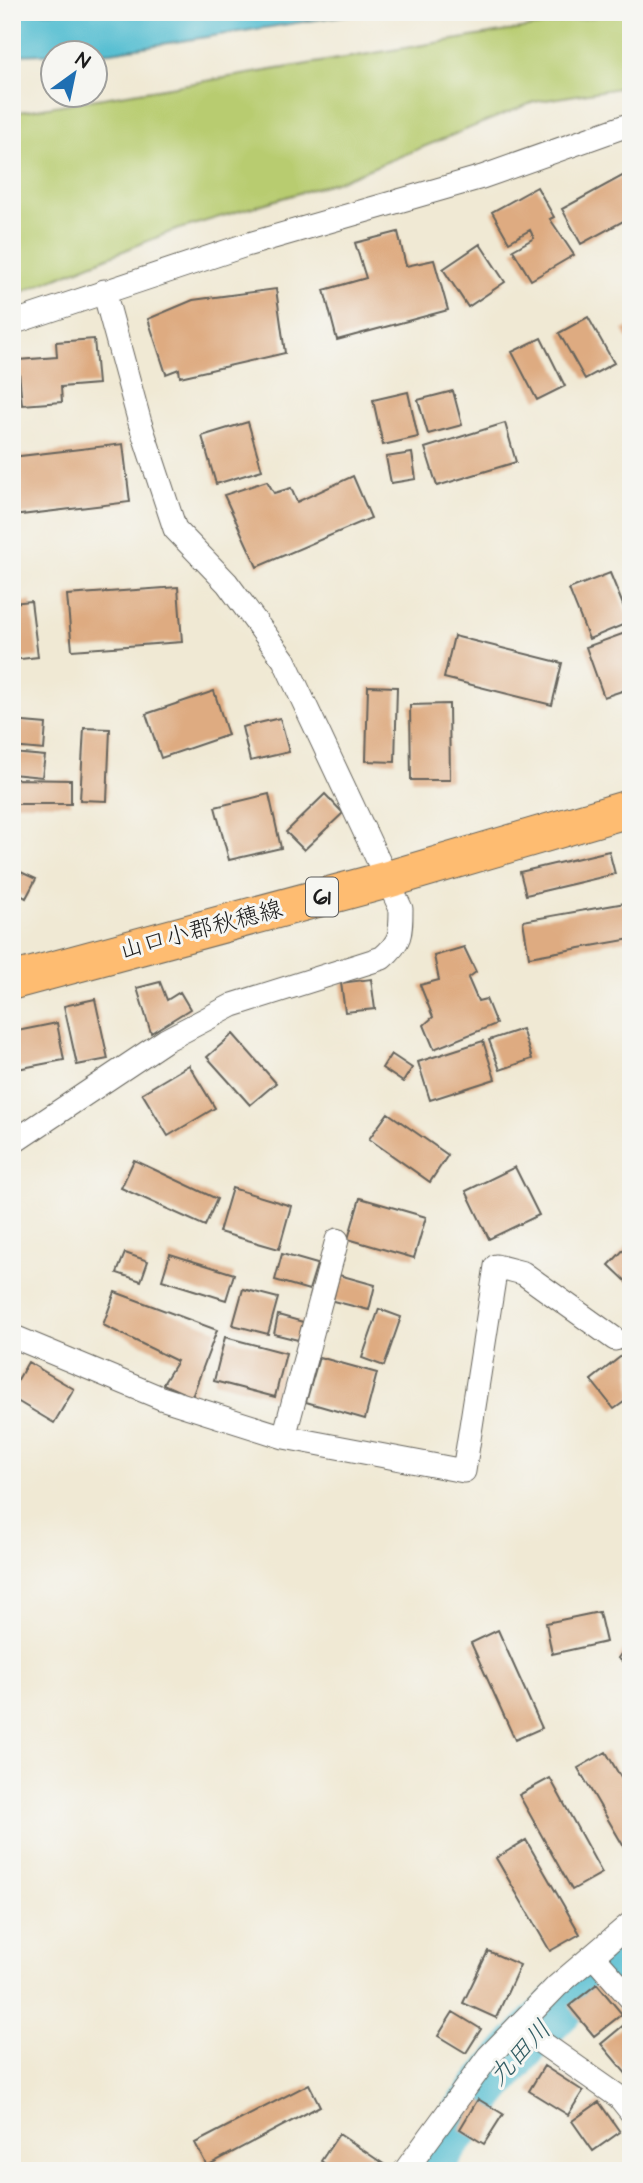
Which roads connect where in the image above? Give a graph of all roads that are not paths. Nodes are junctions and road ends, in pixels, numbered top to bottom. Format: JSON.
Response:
{"nodes":[{"id":1,"x":631,"y":124,"type":"edge"},
{"id":2,"x":104,"y":291,"type":"junction"},
{"id":3,"x":12,"y":323,"type":"edge"},
{"id":4,"x":631,"y":808,"type":"edge"},
{"id":5,"x":386,"y":880,"type":"junction"},
{"id":6,"x":12,"y":981,"type":"edge"},
{"id":7,"x":12,"y":1143,"type":"edge"},
{"id":8,"x":337,"y":1240,"type":"dead end"},
{"id":9,"x":12,"y":1336,"type":"edge"},
{"id":10,"x":615,"y":1339,"type":"dead end"},
{"id":11,"x":284,"y":1437,"type":"junction"},
{"id":12,"x":631,"y":1923,"type":"edge"},
{"id":13,"x":600,"y":1963,"type":"junction"},
{"id":14,"x":631,"y":1999,"type":"edge"},
{"id":15,"x":529,"y":2034,"type":"junction"},
{"id":16,"x":631,"y":2112,"type":"edge"},
{"id":17,"x":405,"y":2171,"type":"edge"}],
"edges":[{"from":1,"to":2,"type":"street"},
{"from":2,"to":3,"type":"street"},
{"from":2,"to":5,"type":"street"},
{"from":4,"to":5,"type":"main road","name":"山口小郡秋穂線","number":"61"},
{"from":5,"to":6,"type":"main road","name":"山口小郡秋穂線","number":"61"},
{"from":5,"to":7,"type":"street"},
{"from":8,"to":11,"type":"street"},
{"from":9,"to":11,"type":"street"},
{"from":10,"to":11,"type":"street"},
{"from":12,"to":13,"type":"street"},
{"from":13,"to":14,"type":"street"},
{"from":13,"to":15,"type":"street"},
{"from":15,"to":16,"type":"street"},
{"from":15,"to":17,"type":"street"}]}
